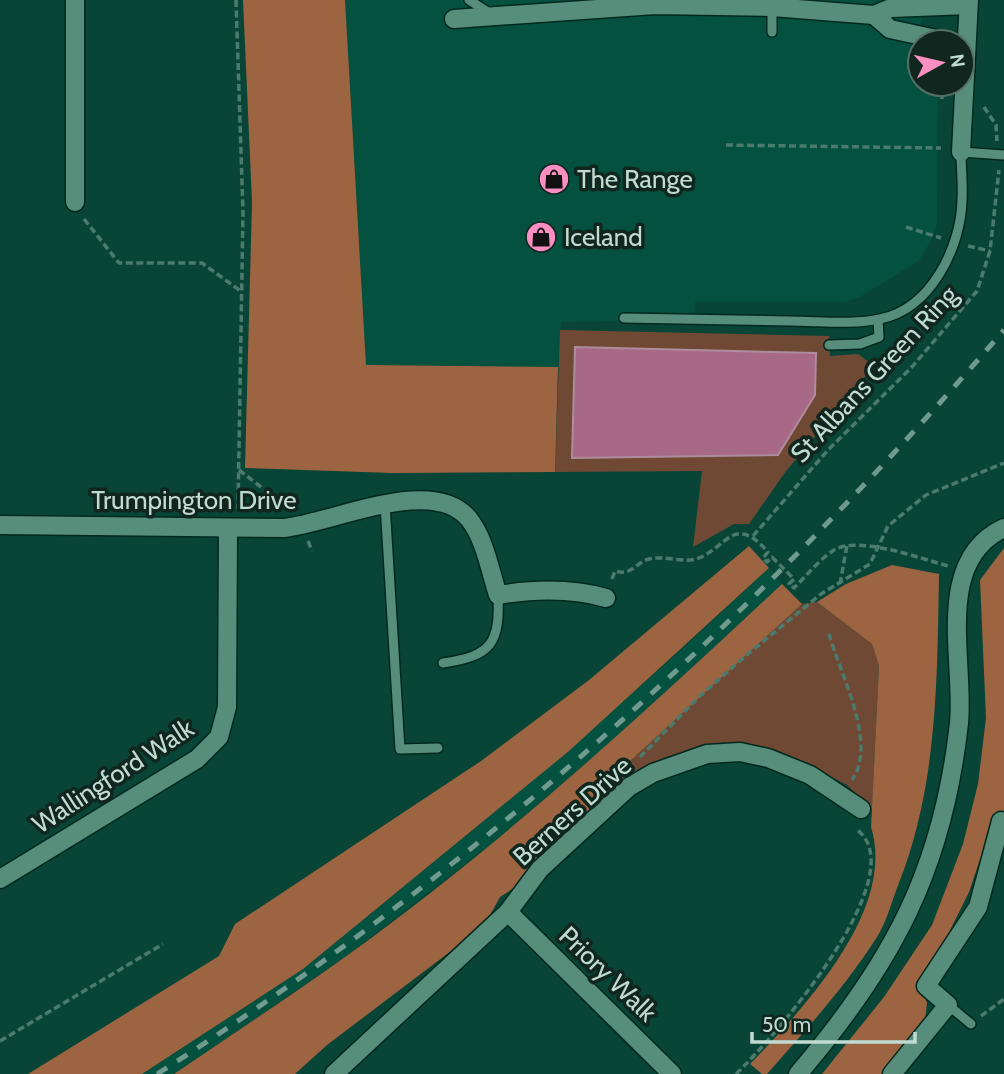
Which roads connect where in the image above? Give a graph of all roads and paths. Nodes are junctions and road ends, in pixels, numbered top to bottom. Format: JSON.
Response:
{"nodes":[{"id":1,"x":75,"y":0,"type":"edge"},
{"id":2,"x":236,"y":0,"type":"edge"},
{"id":3,"x":469,"y":0,"type":"edge"},
{"id":4,"x":653,"y":3,"type":"edge"},
{"id":5,"x":969,"y":3,"type":"edge"},
{"id":6,"x":772,"y":7,"type":"junction"},
{"id":7,"x":874,"y":15,"type":"junction"},
{"id":8,"x":496,"y":17,"type":"junction"},
{"id":9,"x":454,"y":19,"type":"dead end"},
{"id":10,"x":963,"y":28,"type":"edge"},
{"id":11,"x":772,"y":32,"type":"dead end"},
{"id":12,"x":906,"y":32,"type":"edge"},
{"id":13,"x":960,"y":98,"type":"edge"},
{"id":14,"x":983,"y":105,"type":"dead end"},
{"id":15,"x":996,"y":125,"type":"dead end"},
{"id":16,"x":726,"y":145,"type":"dead end"},
{"id":17,"x":942,"y":148,"type":"dead end"},
{"id":18,"x":961,"y":152,"type":"junction"},
{"id":19,"x":1004,"y":155,"type":"edge"},
{"id":20,"x":1000,"y":181,"type":"dead end"},
{"id":21,"x":75,"y":202,"type":"joint"},
{"id":22,"x":906,"y":227,"type":"dead end"},
{"id":23,"x":938,"y":237,"type":"dead end"},
{"id":24,"x":970,"y":246,"type":"dead end"},
{"id":25,"x":990,"y":251,"type":"junction"},
{"id":26,"x":242,"y":293,"type":"junction"},
{"id":27,"x":624,"y":318,"type":"dead end"},
{"id":28,"x":878,"y":320,"type":"junction"},
{"id":29,"x":829,"y":345,"type":"dead end"},
{"id":30,"x":1004,"y":463,"type":"edge"},
{"id":31,"x":239,"y":470,"type":"junction"},
{"id":32,"x":385,"y":504,"type":"junction"},
{"id":33,"x":0,"y":525,"type":"edge"},
{"id":34,"x":311,"y":525,"type":"junction"},
{"id":35,"x":1004,"y":528,"type":"edge"},
{"id":36,"x":234,"y":529,"type":"junction"},
{"id":37,"x":753,"y":536,"type":"junction"},
{"id":38,"x":847,"y":545,"type":"junction"},
{"id":39,"x":875,"y":547,"type":"junction"},
{"id":40,"x":963,"y":570,"type":"junction"},
{"id":41,"x":840,"y":583,"type":"junction"},
{"id":42,"x":498,"y":595,"type":"junction"},
{"id":43,"x":606,"y":598,"type":"joint"},
{"id":44,"x":830,"y":634,"type":"dead end"},
{"id":45,"x":443,"y":663,"type":"dead end"},
{"id":46,"x":438,"y":748,"type":"dead end"},
{"id":47,"x":629,"y":787,"type":"junction"},
{"id":48,"x":841,"y":796,"type":"junction"},
{"id":49,"x":861,"y":809,"type":"dead end"},
{"id":50,"x":1001,"y":821,"type":"dead end"},
{"id":51,"x":850,"y":825,"type":"dead end"},
{"id":52,"x":0,"y":879,"type":"edge"},
{"id":53,"x":508,"y":912,"type":"junction"},
{"id":54,"x":163,"y":944,"type":"dead end"},
{"id":55,"x":1004,"y":999,"type":"edge"},
{"id":56,"x":948,"y":1005,"type":"junction"},
{"id":57,"x":971,"y":1024,"type":"joint"},
{"id":58,"x":0,"y":1041,"type":"edge"},
{"id":59,"x":334,"y":1074,"type":"edge"},
{"id":60,"x":672,"y":1074,"type":"edge"},
{"id":61,"x":736,"y":1074,"type":"edge"},
{"id":62,"x":798,"y":1074,"type":"edge"},
{"id":63,"x":892,"y":1074,"type":"edge"}],
"edges":[{"from":1,"to":21,"type":"street"},
{"from":2,"to":26,"type":"path"},
{"from":3,"to":8,"type":"lane"},
{"from":4,"to":6,"type":"street"},
{"from":4,"to":8,"type":"street"},
{"from":5,"to":7,"type":"street"},
{"from":5,"to":10,"type":"street"},
{"from":6,"to":7,"type":"street"},
{"from":6,"to":11,"type":"lane"},
{"from":7,"to":12,"type":"street"},
{"from":8,"to":9,"type":"street"},
{"from":13,"to":18,"type":"street"},
{"from":14,"to":15,"type":"path"},
{"from":16,"to":17,"type":"path"},
{"from":18,"to":19,"type":"lane"},
{"from":18,"to":28,"type":"lane"},
{"from":20,"to":25,"type":"path","name":"St Albans Green Ring"},
{"from":21,"to":26,"type":"path"},
{"from":22,"to":23,"type":"path"},
{"from":24,"to":25,"type":"path"},
{"from":25,"to":37,"type":"path","name":"St Albans Green Ring"},
{"from":26,"to":31,"type":"path"},
{"from":27,"to":28,"type":"lane"},
{"from":28,"to":29,"type":"lane"},
{"from":30,"to":39,"type":"path"},
{"from":31,"to":34,"type":"path"},
{"from":31,"to":36,"type":"path"},
{"from":32,"to":34,"type":"street","name":"Trumpington Drive"},
{"from":32,"to":42,"type":"street","name":"Trumpington Drive"},
{"from":32,"to":46,"type":"lane"},
{"from":33,"to":36,"type":"street","name":"Trumpington Drive"},
{"from":34,"to":36,"type":"street","name":"Trumpington Drive"},
{"from":35,"to":40,"type":"street"},
{"from":36,"to":52,"type":"street","name":"Wallingford Walk"},
{"from":37,"to":38,"type":"path"},
{"from":37,"to":43,"type":"path"},
{"from":38,"to":39,"type":"path"},
{"from":38,"to":41,"type":"path"},
{"from":39,"to":40,"type":"path"},
{"from":39,"to":41,"type":"path"},
{"from":40,"to":62,"type":"street"},
{"from":41,"to":47,"type":"path"},
{"from":42,"to":43,"type":"street"},
{"from":42,"to":45,"type":"lane"},
{"from":44,"to":48,"type":"path"},
{"from":47,"to":48,"type":"street","name":"Berners Drive"},
{"from":47,"to":53,"type":"street","name":"Berners Drive"},
{"from":48,"to":49,"type":"street","name":"Berners Drive"},
{"from":50,"to":56,"type":"street"},
{"from":51,"to":61,"type":"path"},
{"from":53,"to":59,"type":"street","name":"Berners Drive"},
{"from":53,"to":60,"type":"street","name":"Priory Walk"},
{"from":54,"to":58,"type":"path"},
{"from":55,"to":57,"type":"path"},
{"from":56,"to":57,"type":"lane"},
{"from":56,"to":63,"type":"street"}]}
